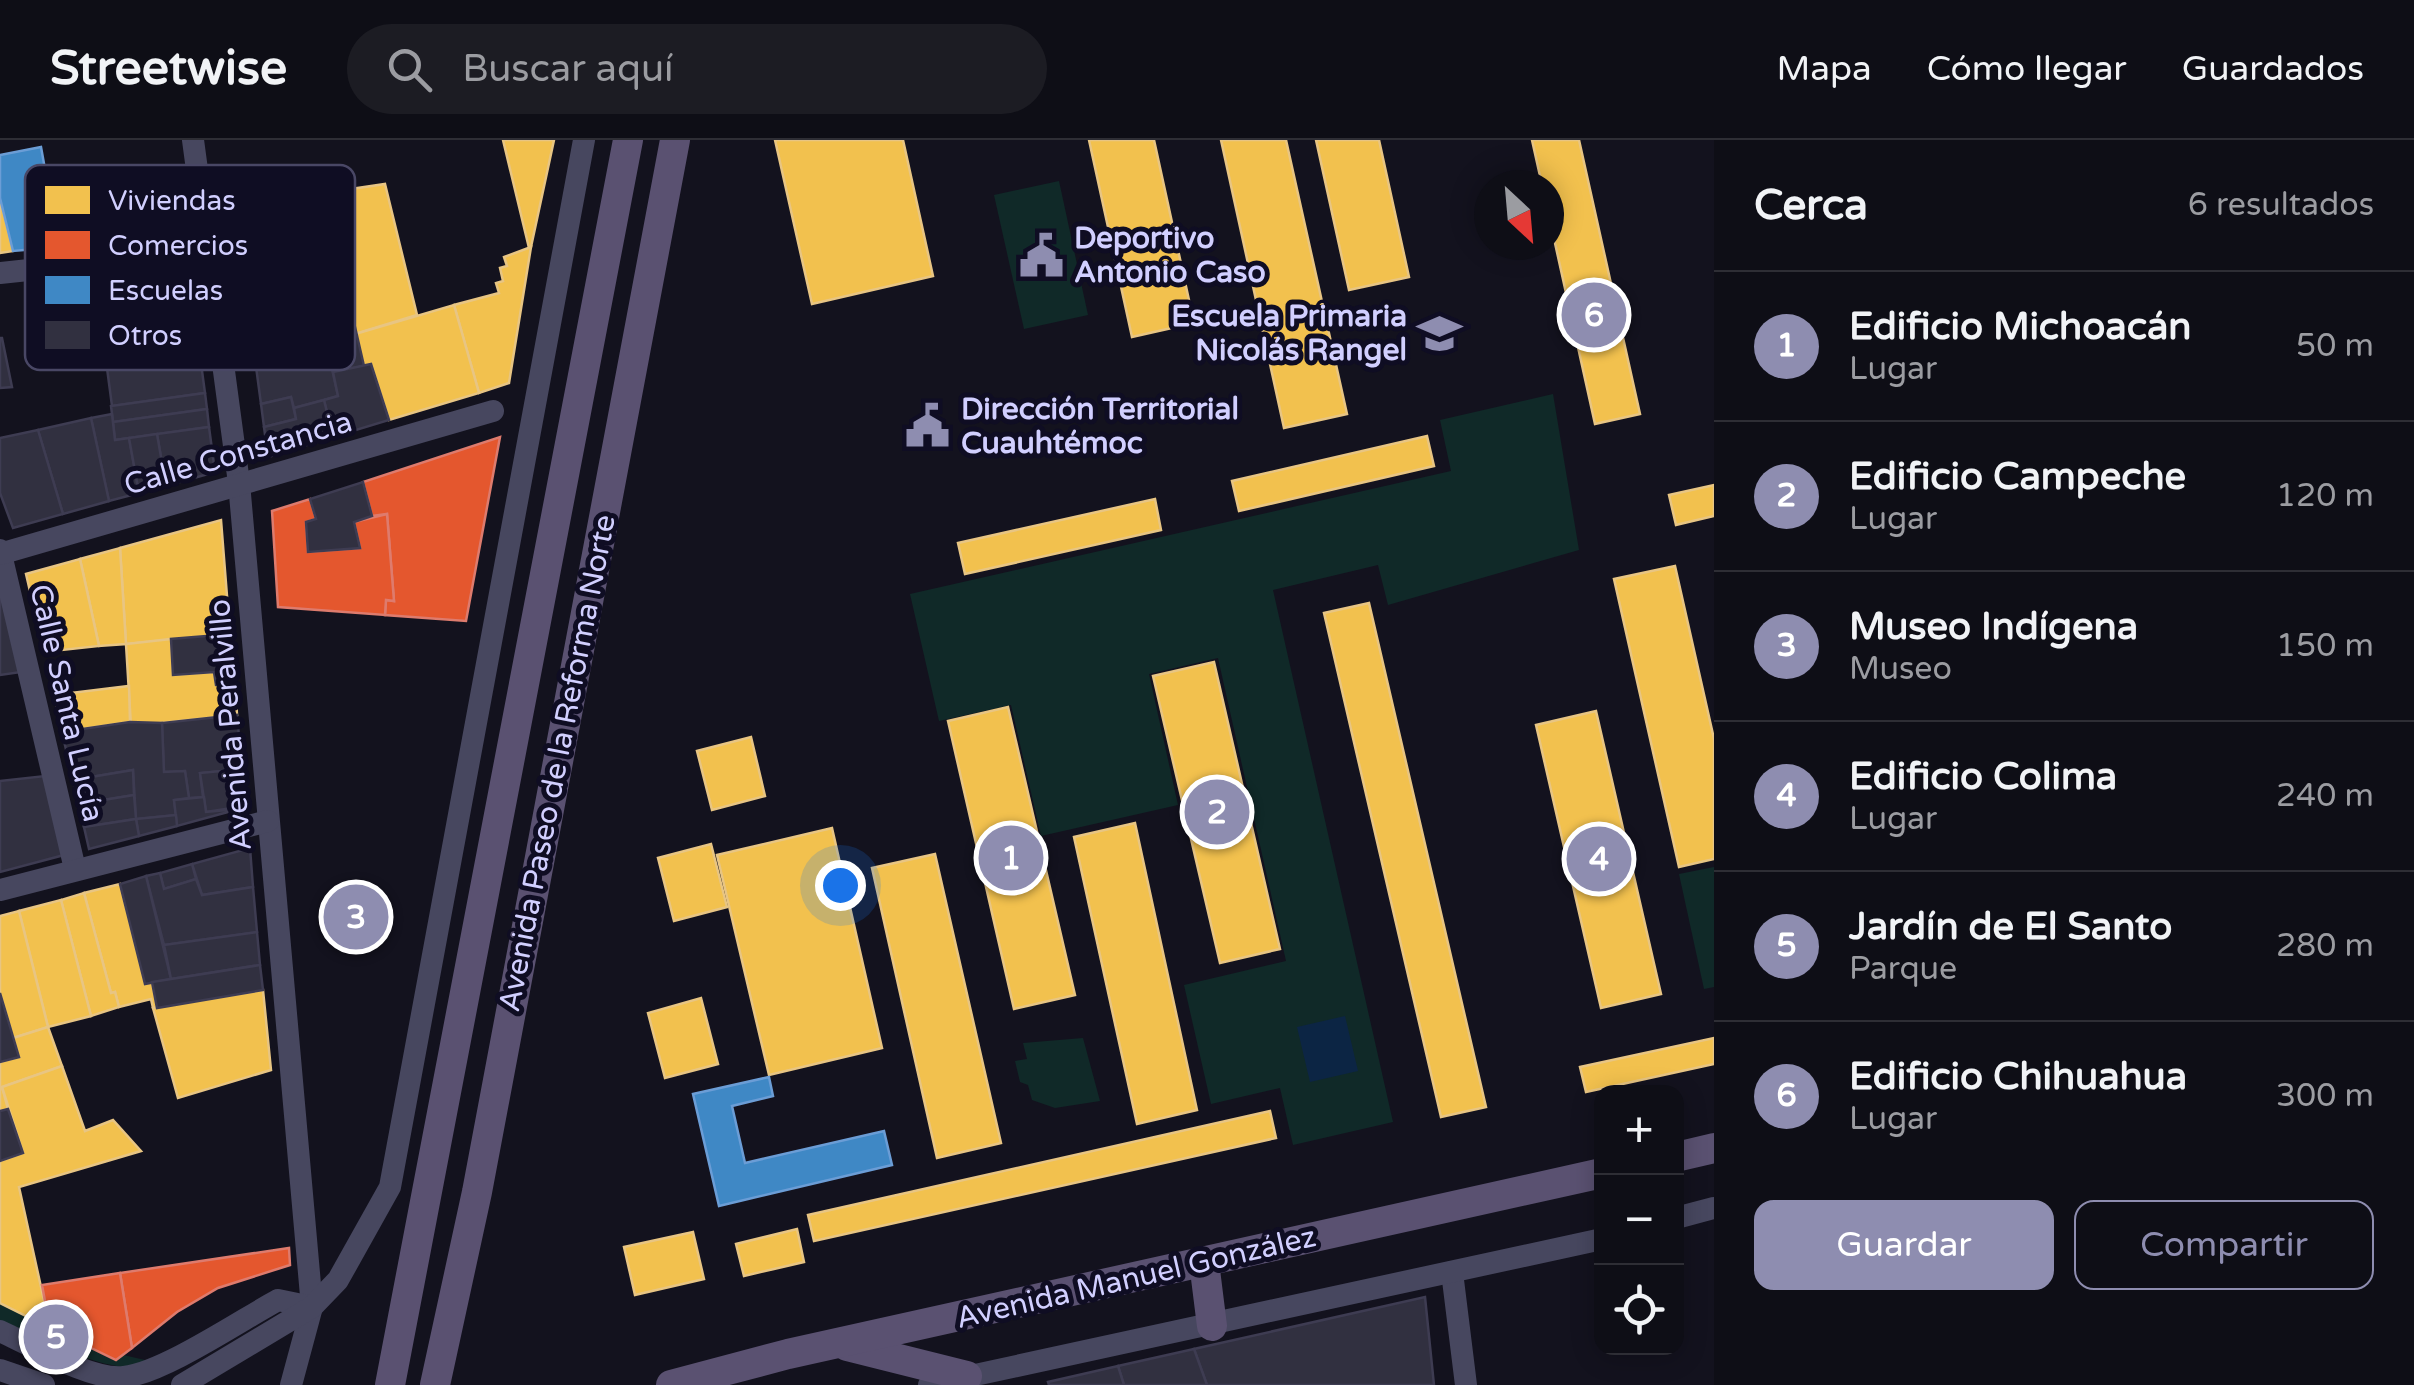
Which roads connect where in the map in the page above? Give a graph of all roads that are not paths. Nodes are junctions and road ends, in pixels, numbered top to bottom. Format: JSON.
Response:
{"nodes":[{"id":1,"x":192,"y":140,"type":"edge"},
{"id":2,"x":584,"y":140,"type":"edge"},
{"id":3,"x":628,"y":140,"type":"edge"},
{"id":4,"x":675,"y":140,"type":"edge"},
{"id":5,"x":196,"y":165,"type":"edge"},
{"id":6,"x":25,"y":270,"type":"edge"},
{"id":7,"x":0,"y":273,"type":"edge"},
{"id":8,"x":224,"y":370,"type":"edge"},
{"id":9,"x":493,"y":411,"type":"dead end"},
{"id":10,"x":239,"y":484,"type":"junction"},
{"id":11,"x":0,"y":553,"type":"edge"},
{"id":12,"x":268,"y":821,"type":"junction"},
{"id":13,"x":75,"y":869,"type":"junction"},
{"id":14,"x":0,"y":890,"type":"edge"},
{"id":15,"x":1714,"y":1148,"type":"edge"},
{"id":16,"x":1684,"y":1154,"type":"edge"},
{"id":17,"x":1594,"y":1175,"type":"edge"},
{"id":18,"x":1714,"y":1208,"type":"edge"},
{"id":19,"x":1684,"y":1216,"type":"edge"},
{"id":20,"x":1594,"y":1241,"type":"edge"},
{"id":21,"x":1204,"y":1262,"type":"junction"},
{"id":22,"x":1452,"y":1272,"type":"junction"},
{"id":23,"x":312,"y":1308,"type":"junction"},
{"id":24,"x":1212,"y":1326,"type":"junction"},
{"id":25,"x":0,"y":1331,"type":"edge"},
{"id":26,"x":839,"y":1344,"type":"junction"},
{"id":27,"x":0,"y":1370,"type":"edge"},
{"id":28,"x":967,"y":1376,"type":"junction"},
{"id":29,"x":44,"y":1385,"type":"edge"},
{"id":30,"x":182,"y":1385,"type":"edge"},
{"id":31,"x":291,"y":1385,"type":"edge"},
{"id":32,"x":390,"y":1385,"type":"edge"},
{"id":33,"x":435,"y":1385,"type":"edge"},
{"id":34,"x":671,"y":1385,"type":"edge"},
{"id":35,"x":929,"y":1385,"type":"edge"},
{"id":36,"x":1466,"y":1385,"type":"edge"}],
"edges":[{"from":1,"to":5,"type":"street","name":"Avenida Peralvillo"},
{"from":2,"to":23,"type":"street"},
{"from":3,"to":32,"type":"main road","name":"Avenida Paseo de la Reforma Norte"},
{"from":4,"to":33,"type":"main road","name":"Avenida Paseo de la Reforma Norte"},
{"from":6,"to":7,"type":"street"},
{"from":8,"to":10,"type":"street","name":"Avenida Peralvillo"},
{"from":9,"to":10,"type":"street","name":"Calle Constancia"},
{"from":10,"to":11,"type":"street","name":"Calle Constancia"},
{"from":10,"to":12,"type":"street","name":"Avenida Peralvillo"},
{"from":11,"to":13,"type":"street","name":"Calle Santa Lucía"},
{"from":12,"to":13,"type":"street"},
{"from":12,"to":23,"type":"street","name":"Avenida Peralvillo"},
{"from":13,"to":14,"type":"street"},
{"from":15,"to":16,"type":"main road"},
{"from":17,"to":21,"type":"main road","name":"Avenida Manuel González"},
{"from":18,"to":19,"type":"street"},
{"from":20,"to":22,"type":"street"},
{"from":21,"to":24,"type":"main road"},
{"from":21,"to":26,"type":"main road","name":"Avenida Manuel González"},
{"from":22,"to":24,"type":"street"},
{"from":22,"to":36,"type":"street"},
{"from":23,"to":25,"type":"street"},
{"from":23,"to":30,"type":"street"},
{"from":23,"to":31,"type":"street"},
{"from":24,"to":28,"type":"street"},
{"from":26,"to":28,"type":"main road"},
{"from":26,"to":34,"type":"main road","name":"Avenida Manuel González"},
{"from":27,"to":29,"type":"street"},
{"from":28,"to":35,"type":"street"}]}
